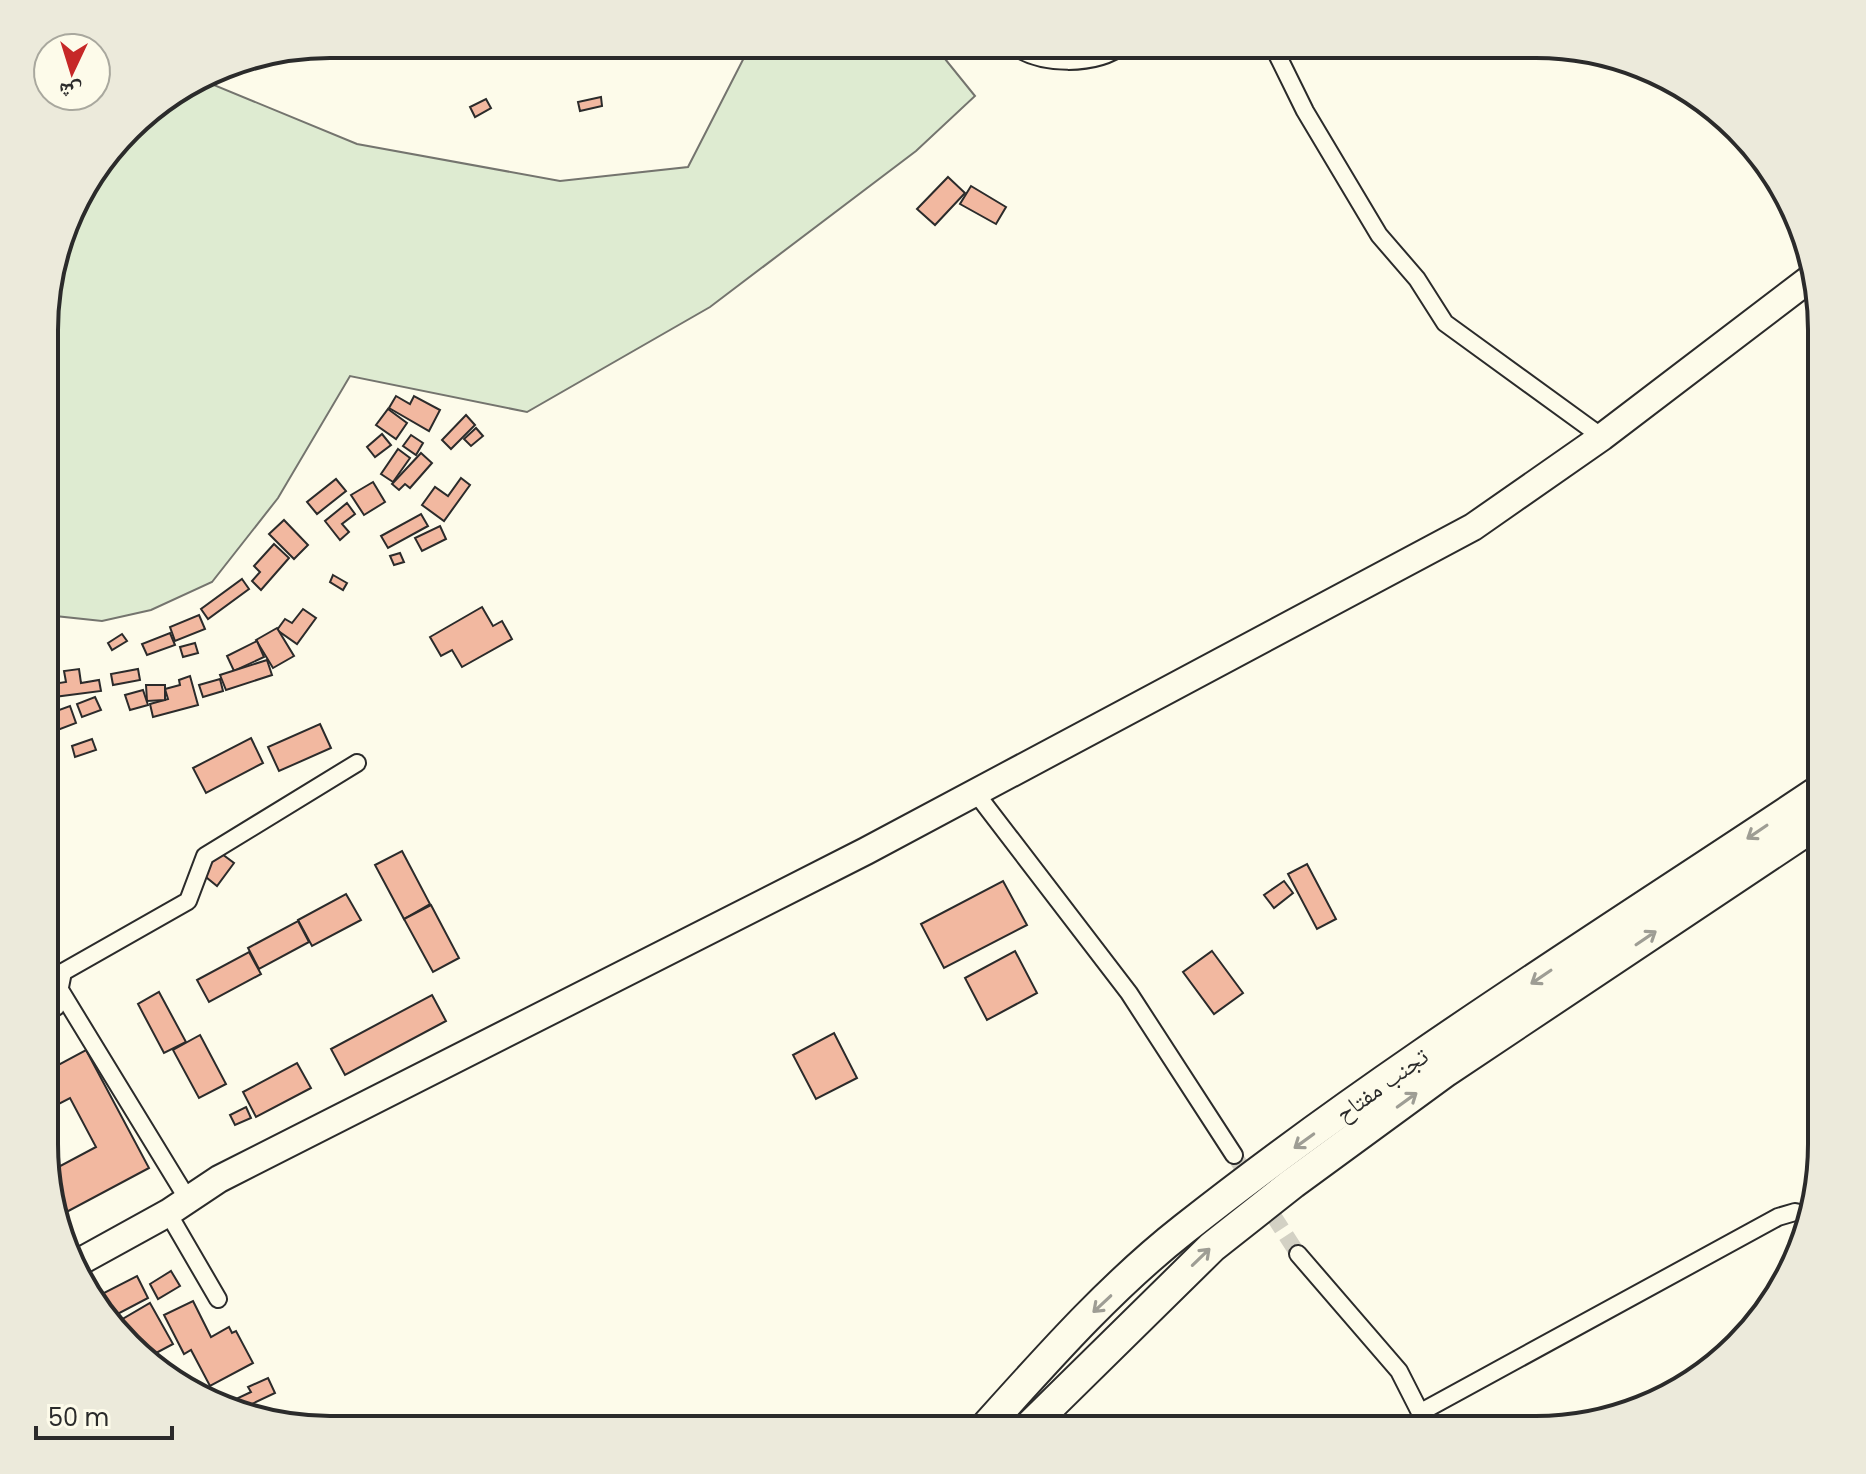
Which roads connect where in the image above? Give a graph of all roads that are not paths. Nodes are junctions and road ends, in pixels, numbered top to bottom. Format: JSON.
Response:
{"nodes":[{"id":1,"x":1042,"y":59,"type":"edge"},
{"id":2,"x":1084,"y":59,"type":"edge"},
{"id":3,"x":1279,"y":59,"type":"edge"},
{"id":4,"x":1804,"y":283,"type":"edge"},
{"id":5,"x":1602,"y":437,"type":"junction"},
{"id":6,"x":357,"y":763,"type":"dead end"},
{"id":7,"x":975,"y":792,"type":"junction"},
{"id":8,"x":1807,"y":799,"type":"edge"},
{"id":9,"x":1807,"y":830,"type":"edge"},
{"id":10,"x":60,"y":990,"type":"junction"},
{"id":11,"x":59,"y":995,"type":"edge"},
{"id":12,"x":1234,"y":1155,"type":"tunnel mouth"},
{"id":13,"x":177,"y":1206,"type":"junction"},
{"id":14,"x":1799,"y":1213,"type":"edge"},
{"id":15,"x":1298,"y":1254,"type":"tunnel mouth"},
{"id":16,"x":84,"y":1259,"type":"edge"},
{"id":17,"x":218,"y":1299,"type":"dead end"},
{"id":18,"x":1421,"y":1412,"type":"junction"},
{"id":19,"x":996,"y":1416,"type":"edge"},
{"id":20,"x":1041,"y":1416,"type":"edge"},
{"id":21,"x":1423,"y":1416,"type":"edge"}],
"edges":[{"from":1,"to":2,"type":"street"},
{"from":3,"to":5,"type":"street"},
{"from":4,"to":5,"type":"main road"},
{"from":5,"to":7,"type":"main road"},
{"from":6,"to":10,"type":"street"},
{"from":7,"to":12,"type":"street"},
{"from":7,"to":13,"type":"main road"},
{"from":8,"to":19,"type":"highway","name":"تجنب مفتاح","one_way":true},
{"from":20,"to":9,"type":"highway","name":"تجنب مفتاح","one_way":true},
{"from":10,"to":11,"type":"street"},
{"from":10,"to":13,"type":"street"},
{"from":13,"to":16,"type":"main road"},
{"from":13,"to":17,"type":"street"},
{"from":14,"to":18,"type":"street"},
{"from":15,"to":18,"type":"street"},
{"from":18,"to":21,"type":"street"}]}
